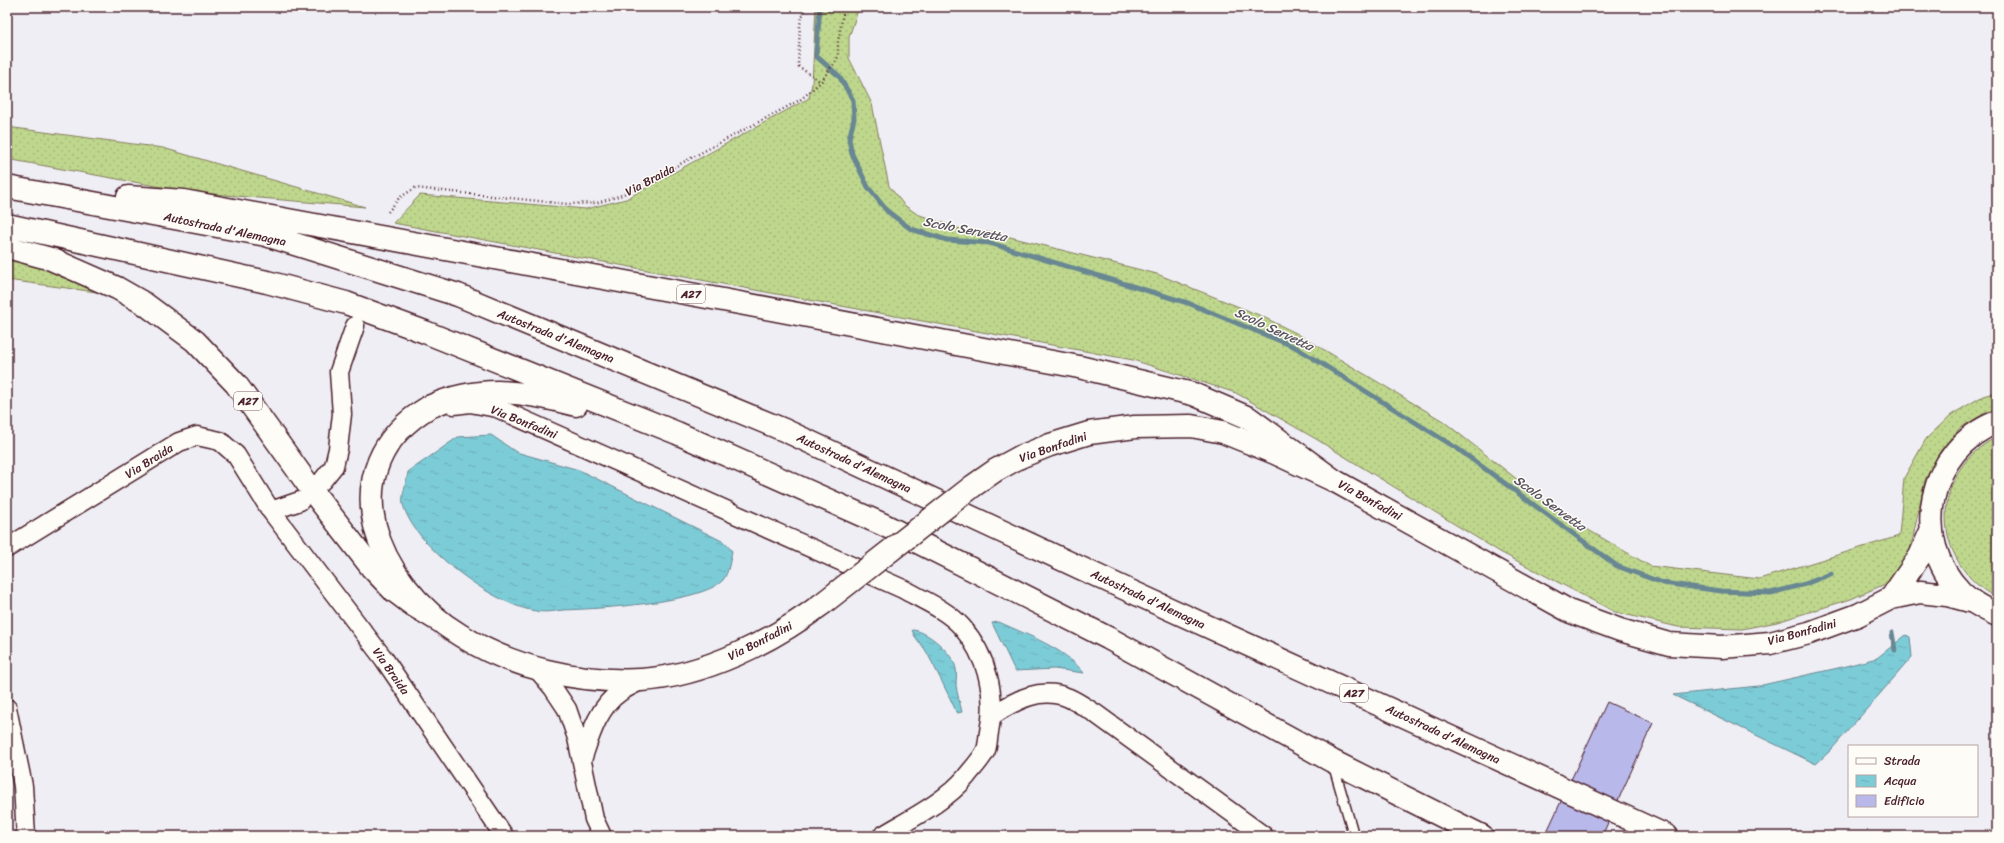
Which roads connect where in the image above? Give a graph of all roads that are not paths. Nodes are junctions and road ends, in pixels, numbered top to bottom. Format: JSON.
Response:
{"nodes":[{"id":1,"x":14,"y":188,"type":"edge"},
{"id":2,"x":7,"y":225,"type":"edge"},
{"id":3,"x":7,"y":247,"type":"edge"},
{"id":4,"x":355,"y":326,"type":"dead end"},
{"id":5,"x":430,"y":407,"type":"junction"},
{"id":6,"x":1997,"y":422,"type":"edge"},
{"id":7,"x":678,"y":433,"type":"junction"},
{"id":8,"x":1335,"y":481,"type":"junction"},
{"id":9,"x":322,"y":482,"type":"dead end"},
{"id":10,"x":300,"y":501,"type":"dead end"},
{"id":11,"x":271,"y":511,"type":"junction"},
{"id":12,"x":1931,"y":531,"type":"junction"},
{"id":13,"x":7,"y":548,"type":"edge"},
{"id":14,"x":1891,"y":598,"type":"junction"},
{"id":15,"x":1973,"y":602,"type":"junction"},
{"id":16,"x":1997,"y":615,"type":"edge"},
{"id":17,"x":438,"y":620,"type":"junction"},
{"id":18,"x":537,"y":669,"type":"junction"},
{"id":19,"x":642,"y":680,"type":"junction"},
{"id":20,"x":7,"y":708,"type":"edge"},
{"id":21,"x":993,"y":715,"type":"junction"},
{"id":22,"x":582,"y":760,"type":"junction"},
{"id":23,"x":1332,"y":761,"type":"junction"},
{"id":24,"x":26,"y":836,"type":"edge"},
{"id":25,"x":504,"y":836,"type":"edge"},
{"id":26,"x":602,"y":836,"type":"edge"},
{"id":27,"x":882,"y":836,"type":"edge"},
{"id":28,"x":1264,"y":836,"type":"edge"},
{"id":29,"x":1354,"y":836,"type":"edge"},
{"id":30,"x":1482,"y":836,"type":"edge"},
{"id":31,"x":1667,"y":836,"type":"edge"}],
"edges":[{"from":1,"to":8,"type":"main road","number":"A27"},
{"from":1,"to":31,"type":"main road","name":"Autostrada d'Alemagna","number":"A27"},
{"from":2,"to":7,"type":"main road"},
{"from":3,"to":17,"type":"main road","number":"A27"},
{"from":4,"to":9,"type":"street"},
{"from":5,"to":7,"type":"main road"},
{"from":5,"to":17,"type":"main road","name":"Via Bonfadini"},
{"from":5,"to":21,"type":"street","name":"Via Bonfadini"},
{"from":6,"to":12,"type":"main road"},
{"from":7,"to":23,"type":"main road"},
{"from":8,"to":14,"type":"main road","name":"Via Bonfadini"},
{"from":8,"to":19,"type":"main road","name":"Via Bonfadini","bridge":true},
{"from":10,"to":11,"type":"street"},
{"from":11,"to":13,"type":"street","name":"Via Braida"},
{"from":11,"to":25,"type":"street","name":"Via Braida"},
{"from":12,"to":14,"type":"main road"},
{"from":12,"to":15,"type":"main road"},
{"from":14,"to":15,"type":"main road"},
{"from":15,"to":16,"type":"main road"},
{"from":17,"to":18,"type":"main road","name":"Via Bonfadini"},
{"from":18,"to":19,"type":"main road","name":"Via Bonfadini"},
{"from":18,"to":22,"type":"street","name":"Via Bonfadini"},
{"from":19,"to":22,"type":"street","name":"Via Bonfadini"},
{"from":20,"to":24,"type":"street"},
{"from":21,"to":27,"type":"street","name":"Via Bonfadini"},
{"from":21,"to":28,"type":"street"},
{"from":22,"to":26,"type":"street","name":"Via Bonfadini"},
{"from":23,"to":29,"type":"lane"},
{"from":23,"to":30,"type":"main road"}]}
